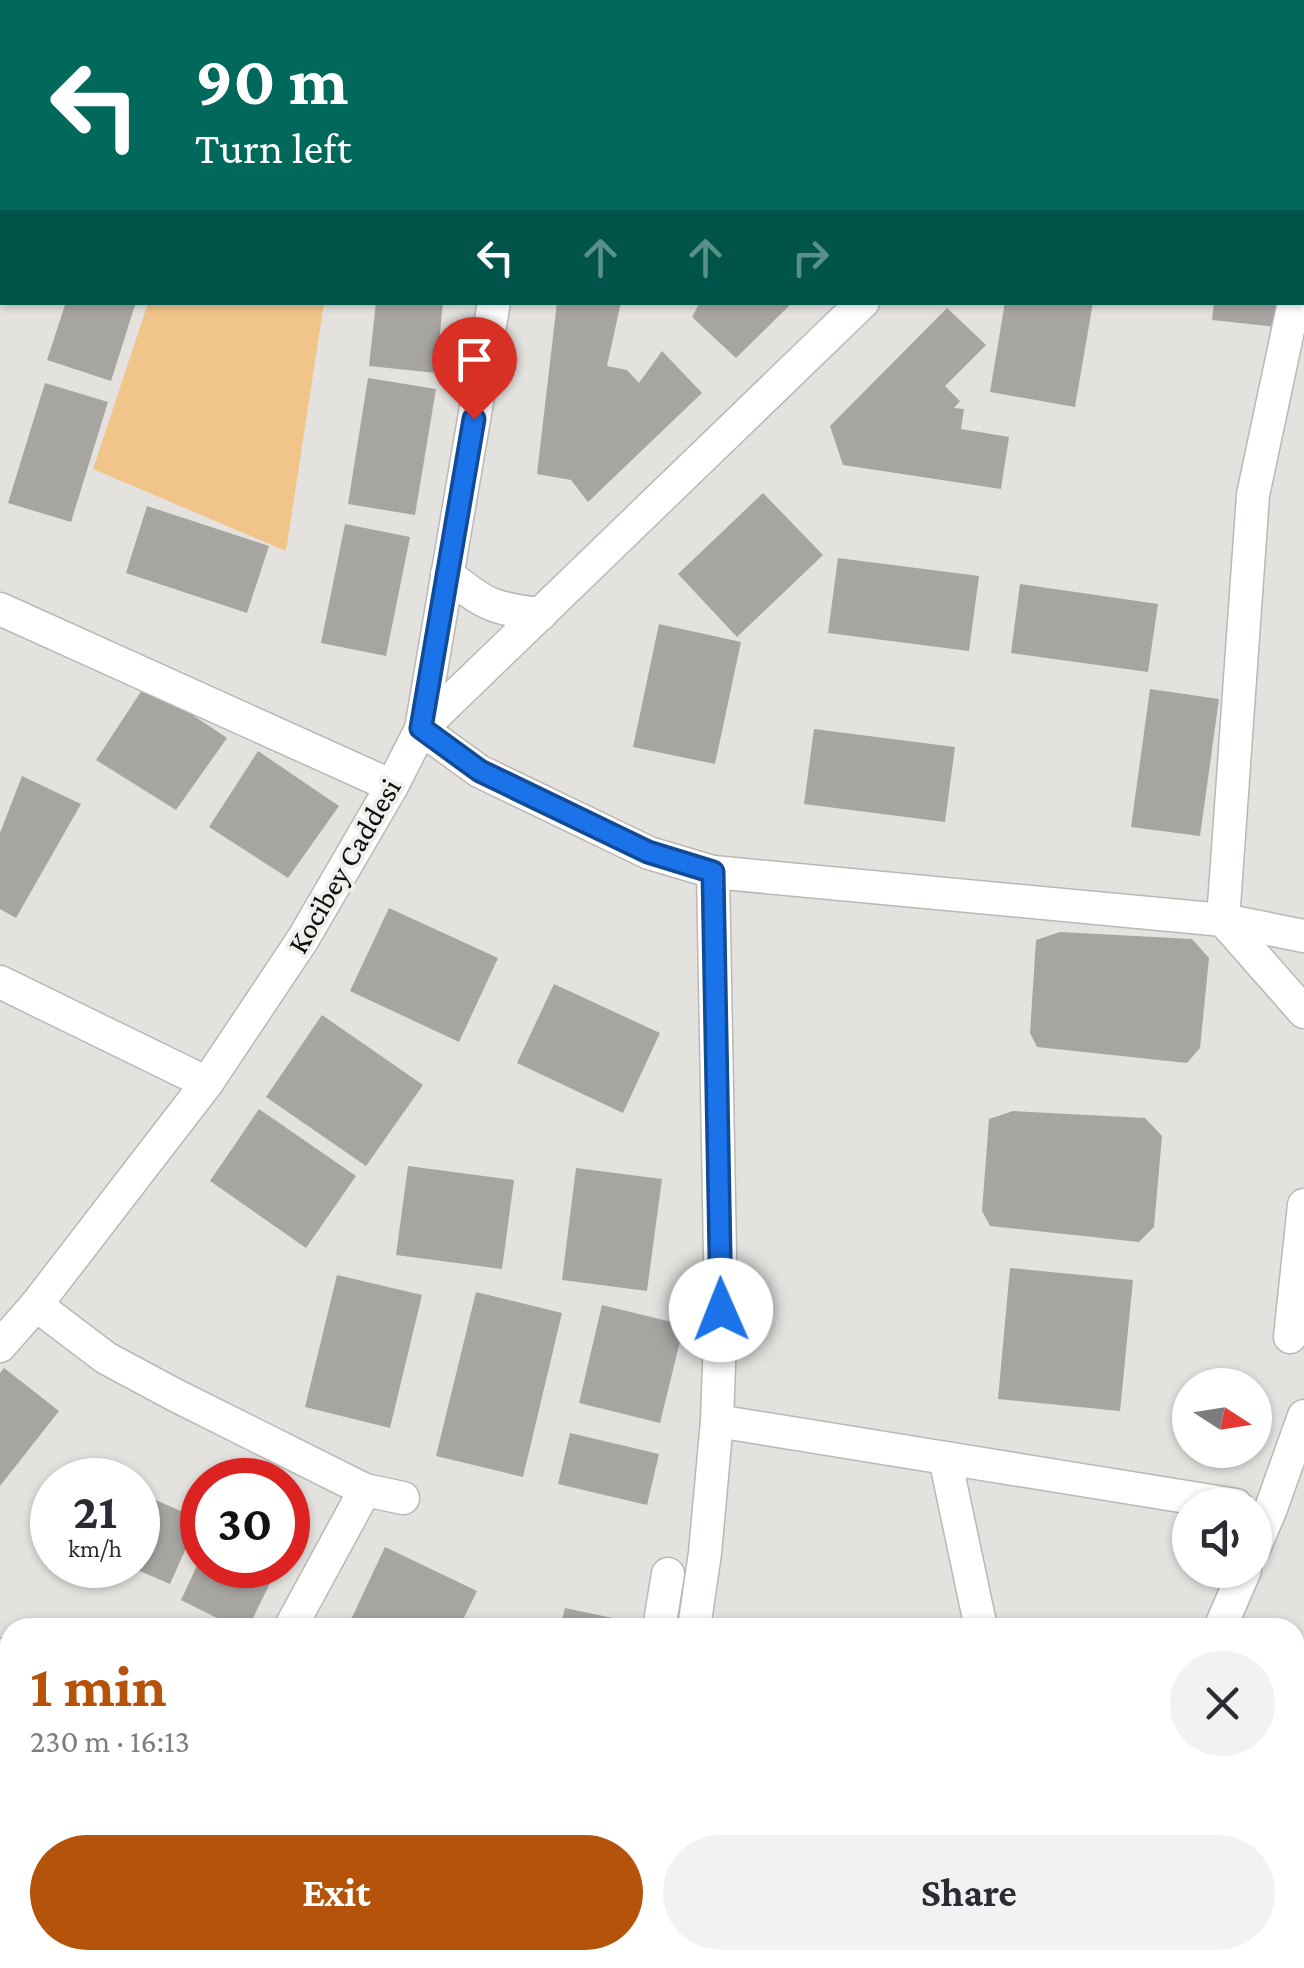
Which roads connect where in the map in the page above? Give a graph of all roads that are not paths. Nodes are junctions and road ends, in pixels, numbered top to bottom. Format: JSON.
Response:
{"nodes":[{"id":1,"x":493,"y":305,"type":"edge"},
{"id":2,"x":860,"y":305,"type":"edge"},
{"id":3,"x":1293,"y":305,"type":"edge"},
{"id":4,"x":447,"y":574,"type":"junction"},
{"id":5,"x":0,"y":609,"type":"edge"},
{"id":6,"x":541,"y":614,"type":"junction"},
{"id":7,"x":421,"y":728,"type":"junction"},
{"id":8,"x":392,"y":786,"type":"junction"},
{"id":9,"x":713,"y":872,"type":"junction"},
{"id":10,"x":1223,"y":920,"type":"junction"},
{"id":11,"x":1304,"y":936,"type":"edge"},
{"id":12,"x":0,"y":982,"type":"edge"},
{"id":13,"x":1304,"y":1012,"type":"edge"},
{"id":14,"x":206,"y":1083,"type":"junction"},
{"id":15,"x":1304,"y":1205,"type":"edge"},
{"id":16,"x":36,"y":1305,"type":"junction"},
{"id":17,"x":1290,"y":1336,"type":"dead end"},
{"id":18,"x":0,"y":1346,"type":"edge"},
{"id":19,"x":1304,"y":1416,"type":"edge"},
{"id":20,"x":717,"y":1421,"type":"junction"},
{"id":21,"x":945,"y":1458,"type":"junction"},
{"id":22,"x":1272,"y":1489,"type":"edge"},
{"id":23,"x":365,"y":1490,"type":"junction"},
{"id":24,"x":1172,"y":1495,"type":"edge"},
{"id":25,"x":402,"y":1498,"type":"dead end"},
{"id":26,"x":668,"y":1574,"type":"dead end"},
{"id":27,"x":1237,"y":1588,"type":"edge"},
{"id":28,"x":295,"y":1618,"type":"edge"},
{"id":29,"x":661,"y":1618,"type":"edge"},
{"id":30,"x":695,"y":1618,"type":"edge"},
{"id":31,"x":979,"y":1618,"type":"edge"},
{"id":32,"x":1224,"y":1618,"type":"edge"}],
"edges":[{"from":1,"to":4,"type":"street","name":"Kocibey Caddesi"},
{"from":2,"to":6,"type":"street"},
{"from":3,"to":10,"type":"street"},
{"from":4,"to":6,"type":"street"},
{"from":4,"to":7,"type":"street","name":"Kocibey Caddesi"},
{"from":5,"to":8,"type":"street"},
{"from":6,"to":7,"type":"street"},
{"from":7,"to":8,"type":"street","name":"Kocibey Caddesi"},
{"from":7,"to":9,"type":"street"},
{"from":8,"to":14,"type":"street","name":"Kocibey Caddesi"},
{"from":9,"to":10,"type":"street"},
{"from":9,"to":20,"type":"street"},
{"from":10,"to":11,"type":"street"},
{"from":10,"to":13,"type":"street"},
{"from":12,"to":14,"type":"street"},
{"from":14,"to":16,"type":"street","name":"Kocibey Caddesi"},
{"from":15,"to":17,"type":"street"},
{"from":16,"to":18,"type":"street","name":"Kocibey Caddesi"},
{"from":16,"to":23,"type":"street"},
{"from":19,"to":22,"type":"street"},
{"from":20,"to":21,"type":"street"},
{"from":20,"to":30,"type":"street"},
{"from":21,"to":24,"type":"street"},
{"from":21,"to":31,"type":"street"},
{"from":23,"to":25,"type":"street"},
{"from":23,"to":28,"type":"street"},
{"from":26,"to":29,"type":"street"},
{"from":27,"to":32,"type":"street"}]}
